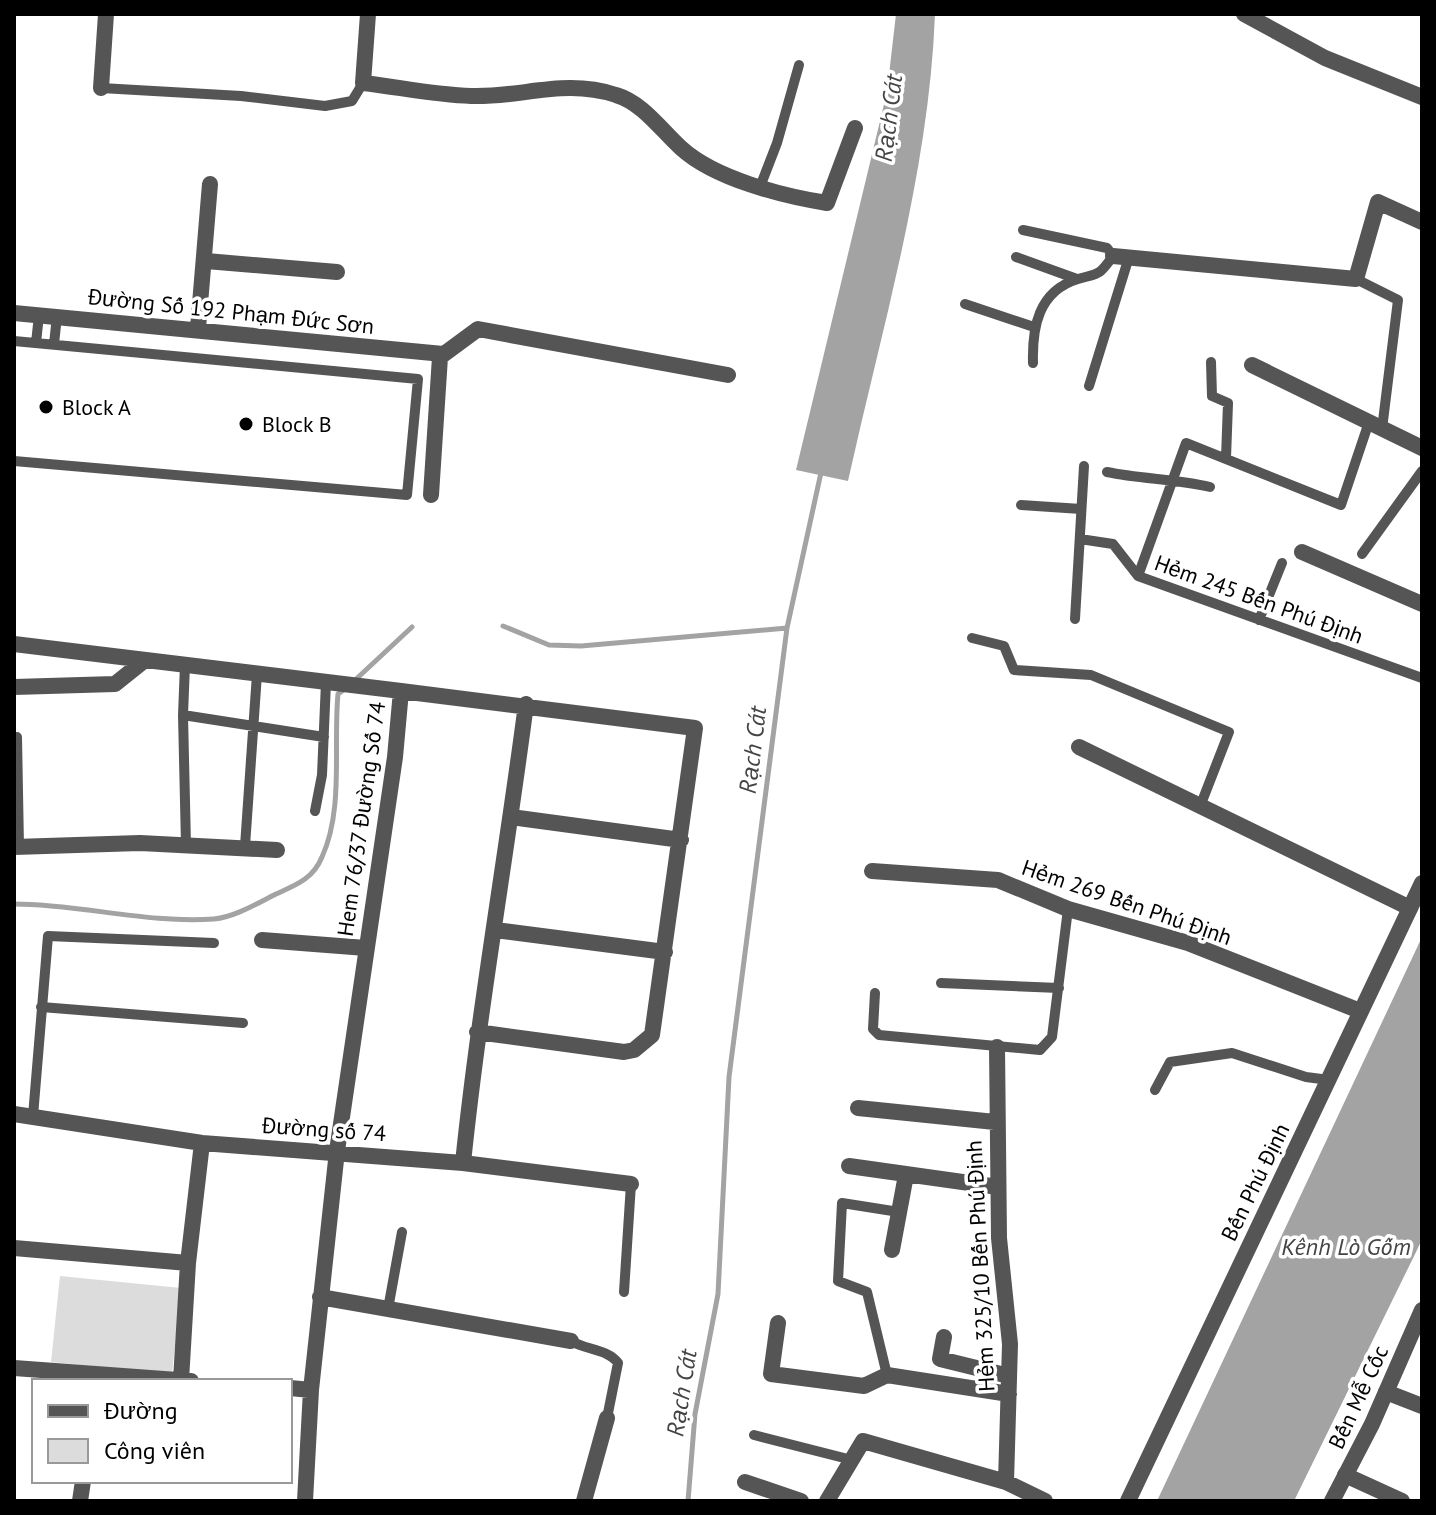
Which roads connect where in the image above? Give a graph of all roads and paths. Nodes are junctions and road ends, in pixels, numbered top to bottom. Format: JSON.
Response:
{"nodes":[{"id":1,"x":106,"y":14,"type":"edge"},
{"id":2,"x":368,"y":14,"type":"edge"},
{"id":3,"x":1244,"y":14,"type":"edge"},
{"id":4,"x":799,"y":65,"type":"dead end"},
{"id":5,"x":363,"y":83,"type":"junction"},
{"id":6,"x":101,"y":88,"type":"joint"},
{"id":7,"x":1422,"y":97,"type":"edge"},
{"id":8,"x":855,"y":128,"type":"dead end"},
{"id":9,"x":210,"y":184,"type":"dead end"},
{"id":10,"x":760,"y":187,"type":"junction"},
{"id":11,"x":1422,"y":222,"type":"edge"},
{"id":12,"x":1023,"y":230,"type":"dead end"},
{"id":13,"x":1121,"y":256,"type":"junction"},
{"id":14,"x":1016,"y":257,"type":"dead end"},
{"id":15,"x":206,"y":261,"type":"junction"},
{"id":16,"x":337,"y":272,"type":"dead end"},
{"id":17,"x":1077,"y":279,"type":"junction"},
{"id":18,"x":1356,"y":279,"type":"junction"},
{"id":19,"x":965,"y":304,"type":"dead end"},
{"id":20,"x":14,"y":313,"type":"edge"},
{"id":21,"x":39,"y":315,"type":"junction"},
{"id":22,"x":57,"y":316,"type":"junction"},
{"id":23,"x":1034,"y":327,"type":"junction"},
{"id":24,"x":198,"y":328,"type":"junction"},
{"id":25,"x":14,"y":341,"type":"edge"},
{"id":26,"x":36,"y":343,"type":"junction"},
{"id":27,"x":54,"y":344,"type":"junction"},
{"id":28,"x":443,"y":354,"type":"junction"},
{"id":29,"x":1211,"y":362,"type":"dead end"},
{"id":30,"x":1033,"y":363,"type":"dead end"},
{"id":31,"x":1252,"y":365,"type":"dead end"},
{"id":32,"x":728,"y":375,"type":"dead end"},
{"id":33,"x":1089,"y":386,"type":"dead end"},
{"id":34,"x":1376,"y":425,"type":"junction"},
{"id":35,"x":1422,"y":448,"type":"edge"},
{"id":36,"x":1226,"y":458,"type":"junction"},
{"id":37,"x":14,"y":461,"type":"edge"},
{"id":38,"x":1084,"y":466,"type":"dead end"},
{"id":39,"x":1422,"y":471,"type":"edge"},
{"id":40,"x":1107,"y":472,"type":"dead end"},
{"id":41,"x":1173,"y":478,"type":"junction"},
{"id":42,"x":1210,"y":487,"type":"dead end"},
{"id":43,"x":431,"y":495,"type":"dead end"},
{"id":44,"x":1021,"y":505,"type":"dead end"},
{"id":45,"x":1081,"y":509,"type":"junction"},
{"id":46,"x":1080,"y":539,"type":"junction"},
{"id":47,"x":1302,"y":552,"type":"dead end"},
{"id":48,"x":1362,"y":554,"type":"dead end"},
{"id":49,"x":1282,"y":563,"type":"dead end"},
{"id":50,"x":1138,"y":576,"type":"junction"},
{"id":51,"x":1422,"y":604,"type":"edge"},
{"id":52,"x":1075,"y":619,"type":"dead end"},
{"id":53,"x":1259,"y":620,"type":"junction"},
{"id":54,"x":972,"y":638,"type":"dead end"},
{"id":55,"x":14,"y":644,"type":"edge"},
{"id":56,"x":145,"y":660,"type":"junction"},
{"id":57,"x":185,"y":665,"type":"junction"},
{"id":58,"x":257,"y":674,"type":"junction"},
{"id":59,"x":1422,"y":678,"type":"edge"},
{"id":60,"x":326,"y":682,"type":"junction"},
{"id":61,"x":14,"y":687,"type":"edge"},
{"id":62,"x":401,"y":691,"type":"junction"},
{"id":63,"x":526,"y":704,"type":"junction"},
{"id":64,"x":183,"y":715,"type":"junction"},
{"id":65,"x":252,"y":726,"type":"junction"},
{"id":66,"x":17,"y":737,"type":"dead end"},
{"id":67,"x":324,"y":737,"type":"junction"},
{"id":68,"x":1079,"y":747,"type":"dead end"},
{"id":69,"x":1201,"y":804,"type":"junction"},
{"id":70,"x":315,"y":811,"type":"dead end"},
{"id":71,"x":511,"y":817,"type":"junction"},
{"id":72,"x":681,"y":840,"type":"junction"},
{"id":73,"x":186,"y":845,"type":"junction"},
{"id":74,"x":17,"y":846,"type":"edge"},
{"id":75,"x":245,"y":846,"type":"junction"},
{"id":76,"x":277,"y":850,"type":"dead end"},
{"id":77,"x":872,"y":871,"type":"dead end"},
{"id":78,"x":1422,"y":883,"type":"edge"},
{"id":79,"x":1410,"y":908,"type":"junction"},
{"id":80,"x":1068,"y":909,"type":"junction"},
{"id":81,"x":495,"y":930,"type":"junction"},
{"id":82,"x":262,"y":940,"type":"dead end"},
{"id":83,"x":214,"y":943,"type":"dead end"},
{"id":84,"x":366,"y":948,"type":"junction"},
{"id":85,"x":665,"y":952,"type":"junction"},
{"id":86,"x":941,"y":983,"type":"dead end"},
{"id":87,"x":1059,"y":988,"type":"junction"},
{"id":88,"x":875,"y":993,"type":"dead end"},
{"id":89,"x":41,"y":1007,"type":"junction"},
{"id":90,"x":1360,"y":1011,"type":"junction"},
{"id":91,"x":243,"y":1023,"type":"dead end"},
{"id":92,"x":477,"y":1032,"type":"junction"},
{"id":93,"x":997,"y":1047,"type":"junction"},
{"id":94,"x":1329,"y":1080,"type":"junction"},
{"id":95,"x":1155,"y":1090,"type":"dead end"},
{"id":96,"x":858,"y":1108,"type":"dead end"},
{"id":97,"x":14,"y":1114,"type":"edge"},
{"id":98,"x":33,"y":1116,"type":"junction"},
{"id":99,"x":995,"y":1122,"type":"junction"},
{"id":100,"x":202,"y":1143,"type":"junction"},
{"id":101,"x":337,"y":1151,"type":"junction"},
{"id":102,"x":463,"y":1163,"type":"junction"},
{"id":103,"x":849,"y":1166,"type":"dead end"},
{"id":104,"x":906,"y":1175,"type":"junction"},
{"id":105,"x":631,"y":1184,"type":"joint"},
{"id":106,"x":998,"y":1187,"type":"junction"},
{"id":107,"x":899,"y":1212,"type":"junction"},
{"id":108,"x":402,"y":1232,"type":"dead end"},
{"id":109,"x":14,"y":1248,"type":"edge"},
{"id":110,"x":892,"y":1250,"type":"dead end"},
{"id":111,"x":188,"y":1263,"type":"junction"},
{"id":112,"x":624,"y":1292,"type":"dead end"},
{"id":113,"x":320,"y":1297,"type":"junction"},
{"id":114,"x":388,"y":1309,"type":"junction"},
{"id":115,"x":1422,"y":1310,"type":"edge"},
{"id":116,"x":778,"y":1323,"type":"dead end"},
{"id":117,"x":944,"y":1337,"type":"dead end"},
{"id":118,"x":571,"y":1341,"type":"joint"},
{"id":119,"x":14,"y":1368,"type":"edge"},
{"id":120,"x":887,"y":1375,"type":"junction"},
{"id":121,"x":1009,"y":1376,"type":"junction"},
{"id":122,"x":87,"y":1378,"type":"edge"},
{"id":123,"x":134,"y":1379,"type":"edge"},
{"id":124,"x":181,"y":1379,"type":"edge"},
{"id":125,"x":292,"y":1388,"type":"edge"},
{"id":126,"x":311,"y":1390,"type":"junction"},
{"id":127,"x":1386,"y":1392,"type":"junction"},
{"id":128,"x":1009,"y":1394,"type":"junction"},
{"id":129,"x":1422,"y":1406,"type":"edge"},
{"id":130,"x":607,"y":1418,"type":"joint"},
{"id":131,"x":754,"y":1435,"type":"dead end"},
{"id":132,"x":852,"y":1460,"type":"junction"},
{"id":133,"x":297,"y":1466,"type":"edge"},
{"id":134,"x":1345,"y":1475,"type":"junction"},
{"id":135,"x":745,"y":1482,"type":"dead end"},
{"id":136,"x":1006,"y":1482,"type":"junction"},
{"id":137,"x":305,"y":1501,"type":"edge"},
{"id":138,"x":584,"y":1501,"type":"edge"},
{"id":139,"x":801,"y":1501,"type":"edge"},
{"id":140,"x":827,"y":1501,"type":"edge"},
{"id":141,"x":1045,"y":1501,"type":"edge"},
{"id":142,"x":1128,"y":1501,"type":"edge"},
{"id":143,"x":1332,"y":1501,"type":"edge"},
{"id":144,"x":1402,"y":1501,"type":"edge"}],
"edges":[{"from":1,"to":6,"type":"street"},
{"from":2,"to":5,"type":"street"},
{"from":3,"to":7,"type":"street"},
{"from":4,"to":10,"type":"lane"},
{"from":5,"to":6,"type":"lane"},
{"from":5,"to":10,"type":"street"},
{"from":8,"to":10,"type":"street"},
{"from":9,"to":15,"type":"street"},
{"from":11,"to":18,"type":"street"},
{"from":12,"to":13,"type":"lane"},
{"from":13,"to":17,"type":"lane"},
{"from":13,"to":18,"type":"street"},
{"from":13,"to":33,"type":"lane"},
{"from":14,"to":17,"type":"lane"},
{"from":15,"to":16,"type":"street"},
{"from":15,"to":24,"type":"street"},
{"from":17,"to":23,"type":"lane"},
{"from":18,"to":34,"type":"lane"},
{"from":19,"to":23,"type":"lane"},
{"from":20,"to":21,"type":"street","name":"Đường Số 192 Phạm Đức Sơn"},
{"from":21,"to":22,"type":"street","name":"Đường Số 192 Phạm Đức Sơn"},
{"from":21,"to":26,"type":"lane"},
{"from":22,"to":24,"type":"street","name":"Đường Số 192 Phạm Đức Sơn"},
{"from":22,"to":27,"type":"lane"},
{"from":23,"to":30,"type":"lane"},
{"from":24,"to":28,"type":"street","name":"Đường Số 192 Phạm Đức Sơn"},
{"from":25,"to":26,"type":"lane"},
{"from":26,"to":27,"type":"lane"},
{"from":27,"to":37,"type":"lane"},
{"from":28,"to":32,"type":"street"},
{"from":28,"to":43,"type":"street"},
{"from":29,"to":36,"type":"lane"},
{"from":31,"to":34,"type":"street"},
{"from":34,"to":35,"type":"street"},
{"from":34,"to":36,"type":"lane","name":"Hẻm 245 Bến Phú Định"},
{"from":36,"to":41,"type":"lane","name":"Hẻm 245 Bến Phú Định"},
{"from":38,"to":45,"type":"lane"},
{"from":39,"to":48,"type":"lane"},
{"from":40,"to":41,"type":"lane"},
{"from":41,"to":42,"type":"lane"},
{"from":41,"to":50,"type":"lane","name":"Hẻm 245 Bến Phú Định"},
{"from":44,"to":45,"type":"lane"},
{"from":45,"to":46,"type":"lane"},
{"from":46,"to":50,"type":"lane"},
{"from":46,"to":52,"type":"lane"},
{"from":47,"to":51,"type":"street"},
{"from":49,"to":53,"type":"lane"},
{"from":50,"to":53,"type":"lane","name":"Hẻm 245 Bến Phú Định"},
{"from":53,"to":59,"type":"lane","name":"Hẻm 245 Bến Phú Định"},
{"from":54,"to":69,"type":"lane"},
{"from":55,"to":56,"type":"street"},
{"from":56,"to":57,"type":"street"},
{"from":56,"to":61,"type":"street"},
{"from":57,"to":58,"type":"street"},
{"from":57,"to":64,"type":"lane"},
{"from":58,"to":60,"type":"street"},
{"from":58,"to":65,"type":"lane"},
{"from":60,"to":62,"type":"street"},
{"from":60,"to":67,"type":"lane"},
{"from":62,"to":63,"type":"street","name":"Hem 76/37 Đường Số 74"},
{"from":62,"to":84,"type":"street","name":"Hem 76/37 Đường Số 74"},
{"from":63,"to":71,"type":"street"},
{"from":63,"to":72,"type":"street","name":"Hem 76/37 Đường Số 74"},
{"from":64,"to":65,"type":"lane"},
{"from":64,"to":73,"type":"lane"},
{"from":65,"to":67,"type":"lane"},
{"from":65,"to":75,"type":"lane"},
{"from":66,"to":74,"type":"lane"},
{"from":67,"to":70,"type":"lane"},
{"from":68,"to":69,"type":"street"},
{"from":69,"to":79,"type":"street"},
{"from":71,"to":72,"type":"street"},
{"from":71,"to":81,"type":"street"},
{"from":72,"to":85,"type":"street"},
{"from":73,"to":74,"type":"street"},
{"from":73,"to":75,"type":"street"},
{"from":75,"to":76,"type":"street"},
{"from":77,"to":80,"type":"street","name":"Hẻm 269 Bến Phú Định"},
{"from":78,"to":79,"type":"street","name":"Bến Phú Định"},
{"from":79,"to":90,"type":"street","name":"Bến Phú Định"},
{"from":80,"to":87,"type":"lane"},
{"from":80,"to":90,"type":"street","name":"Hẻm 269 Bến Phú Định"},
{"from":81,"to":85,"type":"street"},
{"from":81,"to":92,"type":"street"},
{"from":82,"to":84,"type":"street"},
{"from":83,"to":89,"type":"lane"},
{"from":84,"to":101,"type":"street","name":"Hem 76/37 Đường Số 74"},
{"from":85,"to":92,"type":"street"},
{"from":86,"to":87,"type":"lane"},
{"from":87,"to":93,"type":"lane"},
{"from":88,"to":93,"type":"lane"},
{"from":89,"to":91,"type":"lane"},
{"from":89,"to":98,"type":"lane"},
{"from":90,"to":94,"type":"street","name":"Bến Phú Định"},
{"from":92,"to":102,"type":"street"},
{"from":93,"to":99,"type":"street","name":"Hẻm 325/10 Bến Phú Định"},
{"from":94,"to":95,"type":"lane"},
{"from":94,"to":142,"type":"street","name":"Bến Phú Định"},
{"from":96,"to":99,"type":"street"},
{"from":97,"to":98,"type":"street","name":"Đường số 74"},
{"from":98,"to":100,"type":"street","name":"Đường số 74"},
{"from":99,"to":106,"type":"street","name":"Hẻm 325/10 Bến Phú Định"},
{"from":100,"to":101,"type":"street","name":"Đường số 74"},
{"from":100,"to":111,"type":"street"},
{"from":101,"to":102,"type":"street","name":"Đường số 74"},
{"from":101,"to":113,"type":"street","name":"Hem 76/37 Đường Số 74"},
{"from":102,"to":105,"type":"street","name":"Đường số 74"},
{"from":103,"to":104,"type":"street"},
{"from":104,"to":106,"type":"street"},
{"from":104,"to":107,"type":"street"},
{"from":105,"to":112,"type":"lane"},
{"from":106,"to":121,"type":"street","name":"Hẻm 325/10 Bến Phú Định"},
{"from":107,"to":110,"type":"street"},
{"from":107,"to":120,"type":"lane"},
{"from":108,"to":114,"type":"lane"},
{"from":109,"to":111,"type":"street"},
{"from":111,"to":124,"type":"street"},
{"from":113,"to":114,"type":"street"},
{"from":113,"to":126,"type":"street","name":"Hem 76/37 Đường Số 74"},
{"from":114,"to":118,"type":"street"},
{"from":115,"to":127,"type":"street","name":"Bến Mễ Cốc"},
{"from":116,"to":120,"type":"street"},
{"from":117,"to":121,"type":"street"},
{"from":118,"to":130,"type":"lane"},
{"from":119,"to":122,"type":"street"},
{"from":120,"to":128,"type":"street"},
{"from":121,"to":128,"type":"street","name":"Hẻm 325/10 Bến Phú Định"},
{"from":122,"to":123,"type":"street"},
{"from":125,"to":126,"type":"street"},
{"from":126,"to":133,"type":"street","name":"Hem 76/37 Đường Số 74"},
{"from":127,"to":129,"type":"street"},
{"from":127,"to":134,"type":"street","name":"Bến Mễ Cốc"},
{"from":128,"to":136,"type":"street","name":"Hẻm 325/10 Bến Phú Định"},
{"from":130,"to":138,"type":"street"},
{"from":131,"to":132,"type":"lane"},
{"from":132,"to":136,"type":"street"},
{"from":132,"to":140,"type":"street"},
{"from":133,"to":137,"type":"street","name":"Hem 76/37 Đường Số 74"},
{"from":134,"to":143,"type":"street","name":"Bến Mễ Cốc"},
{"from":134,"to":144,"type":"street"},
{"from":135,"to":139,"type":"street"},
{"from":136,"to":141,"type":"street"}]}
